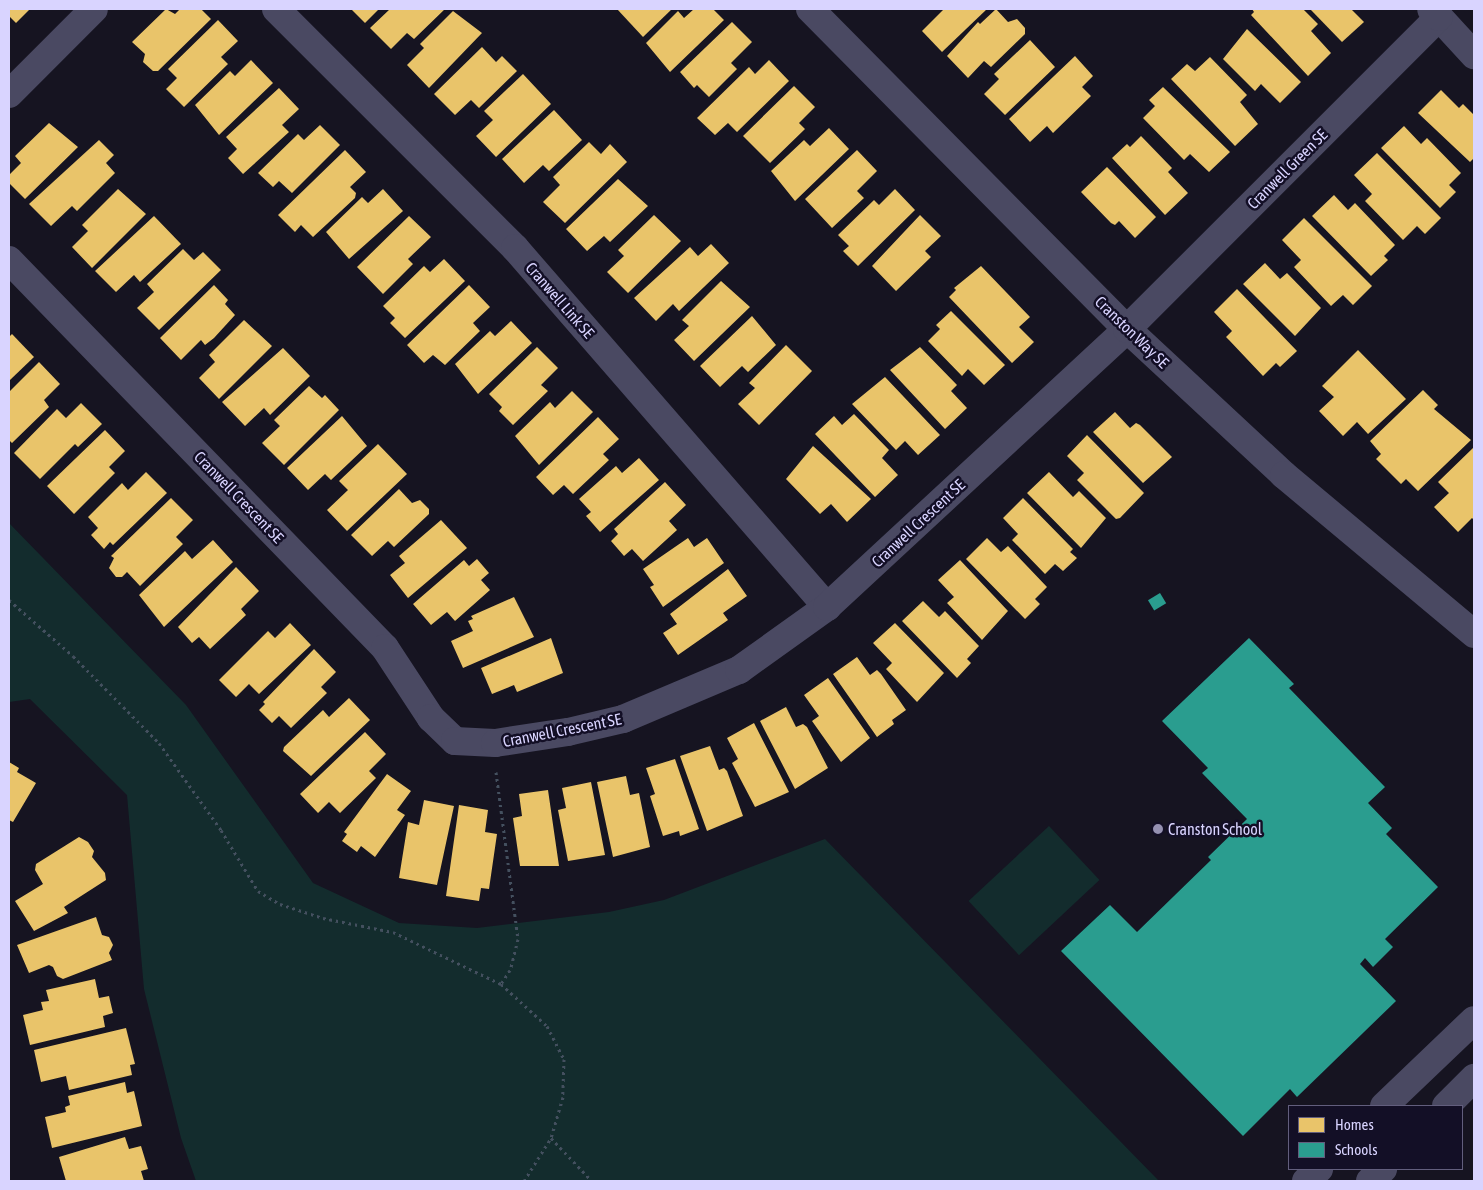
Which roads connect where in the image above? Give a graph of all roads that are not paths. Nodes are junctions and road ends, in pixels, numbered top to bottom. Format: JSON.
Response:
{"nodes":[{"id":1,"x":94,"y":9,"type":"edge"},
{"id":2,"x":276,"y":9,"type":"edge"},
{"id":3,"x":810,"y":9,"type":"edge"},
{"id":4,"x":1435,"y":13,"type":"edge"},
{"id":5,"x":1474,"y":55,"type":"edge"},
{"id":6,"x":9,"y":94,"type":"edge"},
{"id":7,"x":9,"y":260,"type":"edge"},
{"id":8,"x":1127,"y":329,"type":"junction"},
{"id":9,"x":827,"y":607,"type":"junction"},
{"id":10,"x":1474,"y":634,"type":"edge"},
{"id":11,"x":1474,"y":1020,"type":"edge"},
{"id":12,"x":1474,"y":1078,"type":"edge"},
{"id":13,"x":1385,"y":1105,"type":"edge"},
{"id":14,"x":1447,"y":1105,"type":"edge"},
{"id":15,"x":1318,"y":1170,"type":"edge"},
{"id":16,"x":1382,"y":1170,"type":"edge"},
{"id":17,"x":1306,"y":1181,"type":"edge"},
{"id":18,"x":1370,"y":1181,"type":"edge"}],
"edges":[{"from":1,"to":6,"type":"street"},
{"from":2,"to":9,"type":"street","name":"Cranwell Link SE"},
{"from":3,"to":8,"type":"street","name":"Cranston Way SE"},
{"from":4,"to":5,"type":"street"},
{"from":4,"to":8,"type":"street","name":"Cranwell Green SE"},
{"from":7,"to":9,"type":"street","name":"Cranwell Crescent SE"},
{"from":8,"to":9,"type":"street","name":"Cranwell Crescent SE"},
{"from":8,"to":10,"type":"street","name":"Cranston Way SE"},
{"from":11,"to":13,"type":"street"},
{"from":12,"to":14,"type":"street"},
{"from":15,"to":17,"type":"street"},
{"from":16,"to":18,"type":"street"}]}
